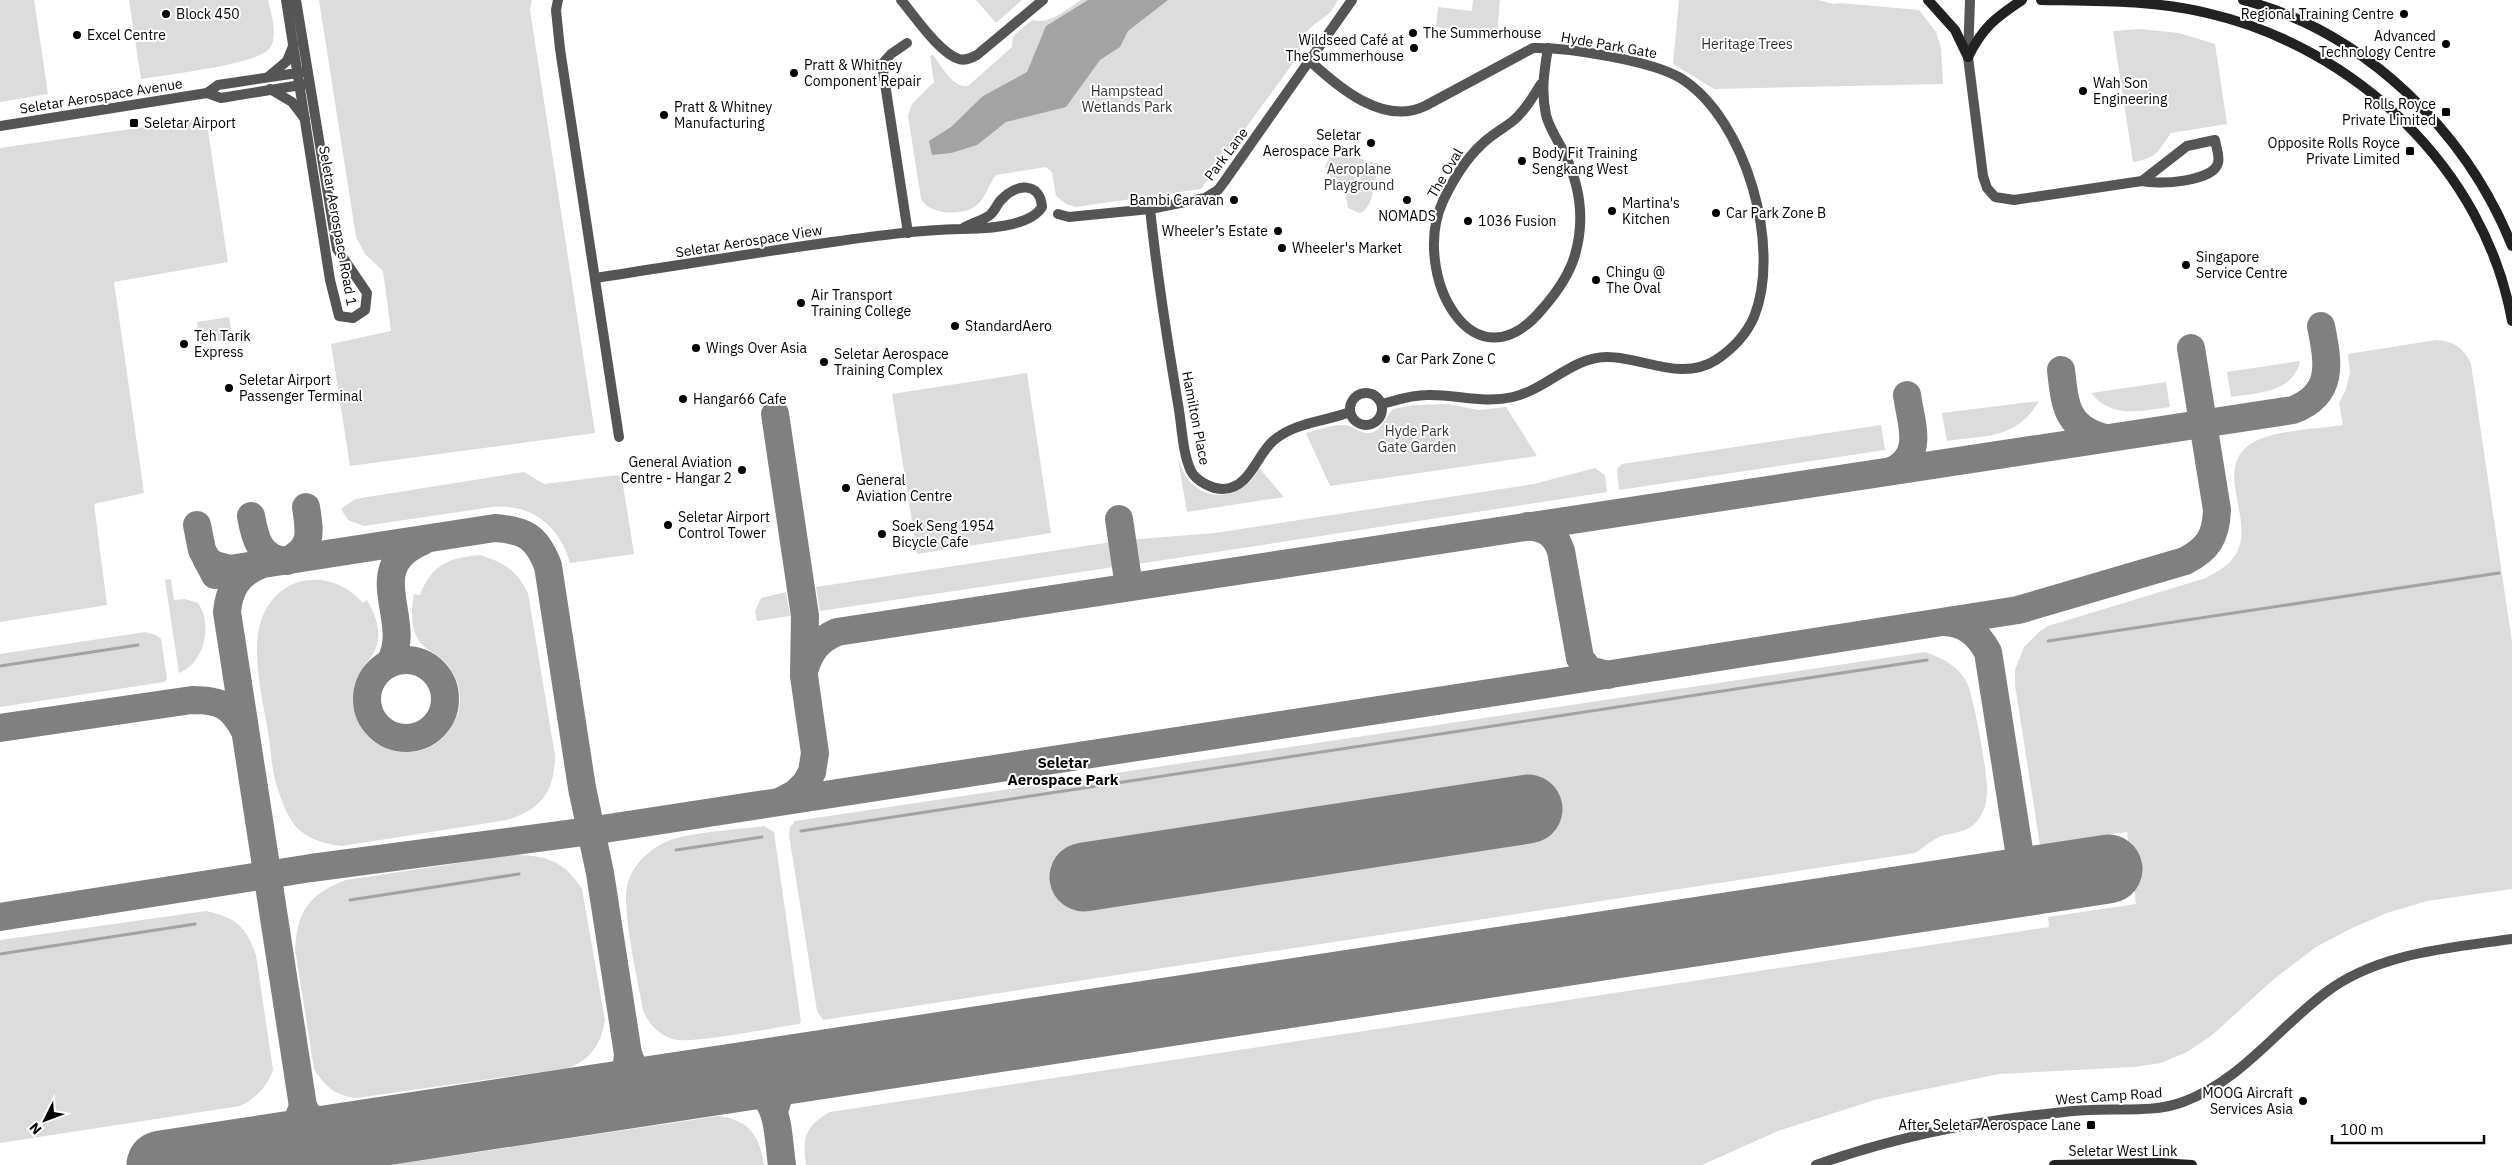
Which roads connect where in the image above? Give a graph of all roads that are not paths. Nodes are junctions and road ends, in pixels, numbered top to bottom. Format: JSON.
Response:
{"nodes":[{"id":1,"x":286,"y":0,"type":"edge"},
{"id":2,"x":296,"y":0,"type":"edge"},
{"id":3,"x":558,"y":0,"type":"edge"},
{"id":4,"x":901,"y":0,"type":"edge"},
{"id":5,"x":1043,"y":0,"type":"edge"},
{"id":6,"x":1352,"y":0,"type":"edge"},
{"id":7,"x":1928,"y":0,"type":"edge"},
{"id":8,"x":1970,"y":0,"type":"edge"},
{"id":9,"x":2022,"y":0,"type":"edge"},
{"id":10,"x":2041,"y":0,"type":"edge"},
{"id":11,"x":2243,"y":0,"type":"edge"},
{"id":12,"x":294,"y":43,"type":"junction"},
{"id":13,"x":907,"y":43,"type":"dead end"},
{"id":14,"x":1548,"y":48,"type":"junction"},
{"id":15,"x":1968,"y":57,"type":"junction"},
{"id":16,"x":1310,"y":61,"type":"junction"},
{"id":17,"x":310,"y":71,"type":"junction"},
{"id":18,"x":299,"y":73,"type":"junction"},
{"id":19,"x":268,"y":78,"type":"junction"},
{"id":20,"x":306,"y":84,"type":"junction"},
{"id":21,"x":1542,"y":84,"type":"junction"},
{"id":22,"x":270,"y":89,"type":"junction"},
{"id":23,"x":207,"y":93,"type":"junction"},
{"id":24,"x":1525,"y":108,"type":"junction"},
{"id":25,"x":1546,"y":116,"type":"junction"},
{"id":26,"x":306,"y":121,"type":"junction"},
{"id":27,"x":0,"y":126,"type":"edge"},
{"id":28,"x":2142,"y":181,"type":"junction"},
{"id":29,"x":324,"y":200,"type":"junction"},
{"id":30,"x":1150,"y":209,"type":"junction"},
{"id":31,"x":1058,"y":214,"type":"dead end"},
{"id":32,"x":962,"y":229,"type":"junction"},
{"id":33,"x":908,"y":232,"type":"junction"},
{"id":34,"x":2512,"y":246,"type":"edge"},
{"id":35,"x":595,"y":278,"type":"junction"},
{"id":36,"x":2512,"y":322,"type":"edge"},
{"id":37,"x":1382,"y":404,"type":"junction"},
{"id":38,"x":1350,"y":412,"type":"junction"},
{"id":39,"x":619,"y":437,"type":"dead end"},
{"id":40,"x":2512,"y":939,"type":"edge"},
{"id":41,"x":1816,"y":1165,"type":"edge"},
{"id":42,"x":2054,"y":1165,"type":"edge"},
{"id":43,"x":2192,"y":1165,"type":"edge"}],
"edges":[{"from":1,"to":12,"type":"street","name":"Seletar Aerospace Road 1"},
{"from":2,"to":17,"type":"street","name":"Seletar Aerospace Road 1"},
{"from":3,"to":35,"type":"street"},
{"from":4,"to":5,"type":"street"},
{"from":6,"to":16,"type":"street","name":"Park Lane"},
{"from":7,"to":15,"type":"street"},
{"from":8,"to":15,"type":"street"},
{"from":9,"to":15,"type":"street"},
{"from":10,"to":36,"type":"street"},
{"from":11,"to":34,"type":"street"},
{"from":12,"to":18,"type":"street","name":"Seletar Aerospace Road 1"},
{"from":12,"to":19,"type":"street"},
{"from":13,"to":33,"type":"street"},
{"from":14,"to":16,"type":"street","name":"Hyde Park Gate"},
{"from":14,"to":21,"type":"street","name":"The Oval"},
{"from":14,"to":37,"type":"street","name":"Hyde Park Gate"},
{"from":15,"to":28,"type":"street"},
{"from":16,"to":30,"type":"street","name":"Park Lane"},
{"from":17,"to":18,"type":"street","name":"Seletar Aerospace Avenue"},
{"from":17,"to":20,"type":"street","name":"Seletar Aerospace Road 1"},
{"from":18,"to":19,"type":"street","name":"Seletar Aerospace Avenue"},
{"from":18,"to":20,"type":"street","name":"Seletar Aerospace Road 1"},
{"from":19,"to":23,"type":"street","name":"Seletar Aerospace Avenue"},
{"from":20,"to":22,"type":"street","name":"Seletar Aerospace Avenue"},
{"from":20,"to":26,"type":"street","name":"Seletar Aerospace Road 1"},
{"from":20,"to":29,"type":"street","name":"Seletar Aerospace Road 1"},
{"from":21,"to":24,"type":"street","name":"The Oval"},
{"from":21,"to":25,"type":"street","name":"The Oval"},
{"from":22,"to":23,"type":"street","name":"Seletar Aerospace Avenue"},
{"from":22,"to":26,"type":"street"},
{"from":23,"to":27,"type":"street","name":"Seletar Aerospace Avenue"},
{"from":24,"to":25,"type":"street"},
{"from":24,"to":25,"type":"street","name":"The Oval"},
{"from":26,"to":29,"type":"street","name":"Seletar Aerospace Road 1"},
{"from":28,"to":28,"type":"street"},
{"from":29,"to":29,"type":"street","name":"Seletar Aerospace Road 1"},
{"from":30,"to":31,"type":"street","name":"Park Lane"},
{"from":30,"to":38,"type":"street","name":"Hamilton Place"},
{"from":32,"to":32,"type":"street","name":"Seletar Aerospace View"},
{"from":32,"to":33,"type":"street","name":"Seletar Aerospace View"},
{"from":33,"to":35,"type":"street","name":"Seletar Aerospace View"},
{"from":35,"to":39,"type":"street"},
{"from":37,"to":38,"type":"street"},
{"from":37,"to":38,"type":"street"},
{"from":40,"to":41,"type":"street","name":"West Camp Road"},
{"from":42,"to":43,"type":"street","name":"Seletar West Link"}]}
